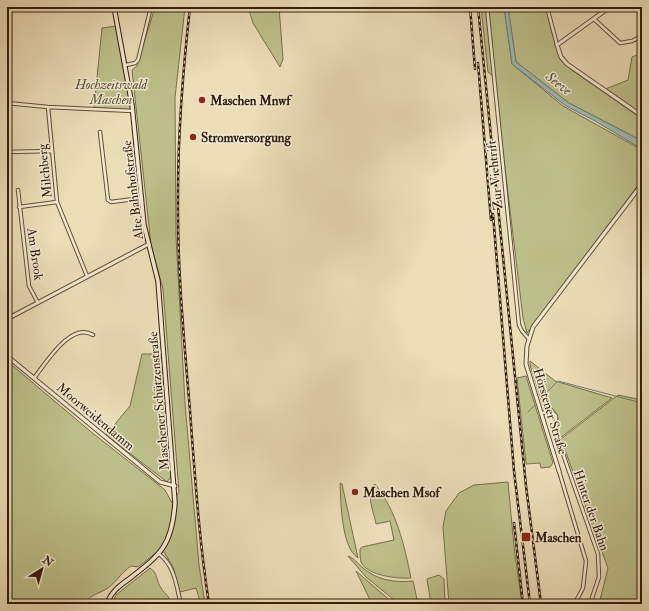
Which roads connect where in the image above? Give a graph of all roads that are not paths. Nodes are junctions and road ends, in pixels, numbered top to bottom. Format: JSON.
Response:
{"nodes":[{"id":1,"x":114,"y":7,"type":"edge"},
{"id":2,"x":151,"y":7,"type":"edge"},
{"id":3,"x":487,"y":7,"type":"edge"},
{"id":4,"x":547,"y":7,"type":"edge"},
{"id":5,"x":610,"y":7,"type":"edge"},
{"id":6,"x":594,"y":19,"type":"junction"},
{"id":7,"x":642,"y":36,"type":"edge"},
{"id":8,"x":557,"y":45,"type":"junction"},
{"id":9,"x":126,"y":65,"type":"junction"},
{"id":10,"x":7,"y":103,"type":"edge"},
{"id":11,"x":48,"y":107,"type":"junction"},
{"id":12,"x":133,"y":111,"type":"junction"},
{"id":13,"x":642,"y":116,"type":"edge"},
{"id":14,"x":100,"y":132,"type":"dead end"},
{"id":15,"x":52,"y":151,"type":"junction"},
{"id":16,"x":7,"y":152,"type":"edge"},
{"id":17,"x":642,"y":184,"type":"edge"},
{"id":18,"x":18,"y":190,"type":"dead end"},
{"id":19,"x":142,"y":198,"type":"junction"},
{"id":20,"x":57,"y":202,"type":"junction"},
{"id":21,"x":19,"y":207,"type":"junction"},
{"id":22,"x":149,"y":244,"type":"junction"},
{"id":23,"x":87,"y":276,"type":"junction"},
{"id":24,"x":38,"y":303,"type":"junction"},
{"id":25,"x":7,"y":319,"type":"edge"},
{"id":26,"x":93,"y":335,"type":"dead end"},
{"id":27,"x":528,"y":338,"type":"junction"},
{"id":28,"x":7,"y":356,"type":"edge"},
{"id":29,"x":34,"y":378,"type":"junction"},
{"id":30,"x":542,"y":413,"type":"junction"},
{"id":31,"x":559,"y":471,"type":"joint"},
{"id":32,"x":175,"y":486,"type":"junction"},
{"id":33,"x":159,"y":554,"type":"junction"},
{"id":34,"x":110,"y":596,"type":"junction"},
{"id":35,"x":574,"y":603,"type":"dead end"},
{"id":36,"x":107,"y":604,"type":"edge"},
{"id":37,"x":111,"y":604,"type":"edge"},
{"id":38,"x":181,"y":604,"type":"edge"},
{"id":39,"x":590,"y":604,"type":"edge"}],
"edges":[{"from":1,"to":9,"type":"main road","name":"Alte Bahnhofstraße"},
{"from":2,"to":9,"type":"street"},
{"from":3,"to":27,"type":"street","name":"Zur Viehtrift"},
{"from":4,"to":8,"type":"street"},
{"from":5,"to":6,"type":"street"},
{"from":6,"to":7,"type":"street"},
{"from":6,"to":8,"type":"street"},
{"from":8,"to":13,"type":"street"},
{"from":9,"to":12,"type":"main road","name":"Alte Bahnhofstraße"},
{"from":10,"to":11,"type":"street"},
{"from":11,"to":12,"type":"street"},
{"from":11,"to":15,"type":"street","name":"Milchberg"},
{"from":12,"to":19,"type":"main road","name":"Alte Bahnhofstraße"},
{"from":14,"to":19,"type":"street"},
{"from":15,"to":16,"type":"street"},
{"from":15,"to":20,"type":"street","name":"Milchberg"},
{"from":17,"to":27,"type":"street","name":"Hörstener Straße"},
{"from":18,"to":21,"type":"street","name":"Am Brook"},
{"from":19,"to":22,"type":"main road","name":"Alte Bahnhofstraße"},
{"from":20,"to":21,"type":"street"},
{"from":20,"to":23,"type":"street","name":"Milchberg"},
{"from":21,"to":24,"type":"street","name":"Am Brook"},
{"from":22,"to":23,"type":"street","name":"Alte Bahnhofstraße"},
{"from":22,"to":32,"type":"main road","name":"Maschener Schützenstraße"},
{"from":23,"to":24,"type":"street","name":"Alte Bahnhofstraße"},
{"from":24,"to":25,"type":"street","name":"Alte Bahnhofstraße"},
{"from":26,"to":29,"type":"street"},
{"from":27,"to":30,"type":"street","name":"Hörstener Straße"},
{"from":28,"to":29,"type":"street","name":"Moorweidendamm"},
{"from":29,"to":32,"type":"street","name":"Moorweidendamm"},
{"from":30,"to":31,"type":"street","name":"Hörstener Straße"},
{"from":30,"to":39,"type":"street","name":"Hinter der Bahn"},
{"from":31,"to":35,"type":"street","name":"Hörstener Straße"},
{"from":32,"to":33,"type":"main road","name":"Maschener Schützenstraße"},
{"from":33,"to":34,"type":"main road","name":"Maschener Schützenstraße"},
{"from":33,"to":38,"type":"street"},
{"from":34,"to":36,"type":"main road","name":"Maschener Schützenstraße"},
{"from":34,"to":37,"type":"main road"}]}
